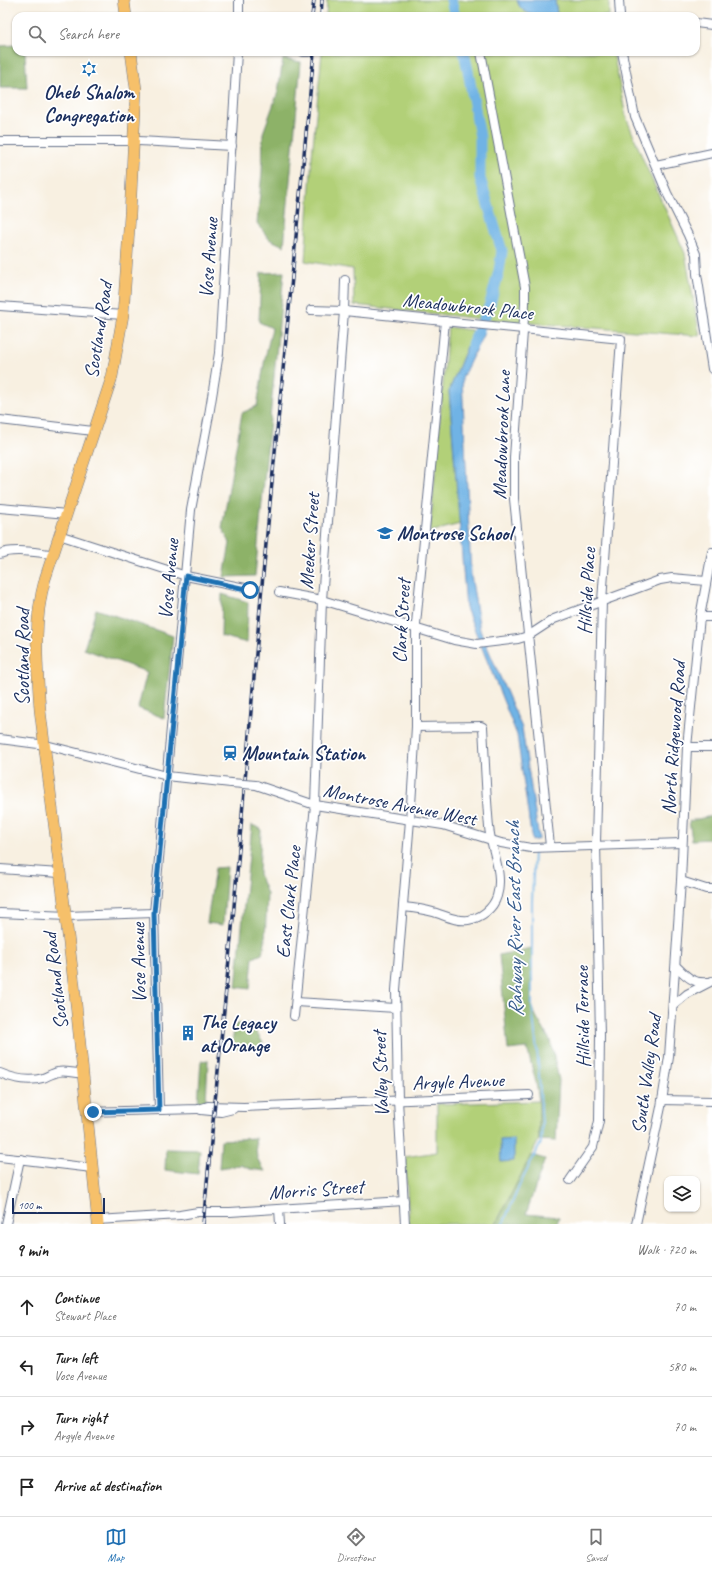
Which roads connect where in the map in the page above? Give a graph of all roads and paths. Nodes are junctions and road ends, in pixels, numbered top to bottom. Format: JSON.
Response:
{"nodes":[{"id":1,"x":124,"y":0,"type":"edge"},
{"id":2,"x":239,"y":0,"type":"edge"},
{"id":3,"x":620,"y":0,"type":"edge"},
{"id":4,"x":126,"y":12,"type":"edge"},
{"id":5,"x":239,"y":12,"type":"edge"},
{"id":6,"x":620,"y":12,"type":"edge"},
{"id":7,"x":700,"y":24,"type":"edge"},
{"id":8,"x":712,"y":25,"type":"edge"},
{"id":9,"x":132,"y":56,"type":"edge"},
{"id":10,"x":237,"y":56,"type":"edge"},
{"id":11,"x":482,"y":56,"type":"edge"},
{"id":12,"x":623,"y":56,"type":"edge"},
{"id":13,"x":0,"y":141,"type":"edge"},
{"id":14,"x":134,"y":141,"type":"junction"},
{"id":15,"x":232,"y":146,"type":"junction"},
{"id":16,"x":712,"y":153,"type":"edge"},
{"id":17,"x":656,"y":165,"type":"junction"},
{"id":18,"x":345,"y":280,"type":"dead end"},
{"id":19,"x":0,"y":306,"type":"edge"},
{"id":20,"x":311,"y":310,"type":"dead end"},
{"id":21,"x":344,"y":311,"type":"junction"},
{"id":22,"x":123,"y":315,"type":"junction"},
{"id":23,"x":445,"y":321,"type":"junction"},
{"id":24,"x":523,"y":328,"type":"junction"},
{"id":25,"x":621,"y":339,"type":"joint"},
{"id":26,"x":712,"y":369,"type":"edge"},
{"id":27,"x":0,"y":420,"type":"edge"},
{"id":28,"x":93,"y":431,"type":"junction"},
{"id":29,"x":0,"y":508,"type":"edge"},
{"id":30,"x":67,"y":514,"type":"junction"},
{"id":31,"x":59,"y":535,"type":"junction"},
{"id":32,"x":712,"y":552,"type":"edge"},
{"id":33,"x":0,"y":554,"type":"edge"},
{"id":34,"x":53,"y":554,"type":"junction"},
{"id":35,"x":186,"y":576,"type":"junction"},
{"id":36,"x":706,"y":581,"type":"junction"},
{"id":37,"x":250,"y":590,"type":"dead end"},
{"id":38,"x":279,"y":592,"type":"dead end"},
{"id":39,"x":322,"y":600,"type":"junction"},
{"id":40,"x":602,"y":601,"type":"junction"},
{"id":41,"x":700,"y":617,"type":"junction"},
{"id":42,"x":712,"y":617,"type":"edge"},
{"id":43,"x":416,"y":628,"type":"junction"},
{"id":44,"x":528,"y":636,"type":"junction"},
{"id":45,"x":416,"y":727,"type":"junction"},
{"id":46,"x":0,"y":739,"type":"edge"},
{"id":47,"x":44,"y":745,"type":"junction"},
{"id":48,"x":687,"y":747,"type":"junction"},
{"id":49,"x":712,"y":747,"type":"edge"},
{"id":50,"x":167,"y":776,"type":"junction"},
{"id":51,"x":315,"y":805,"type":"junction"},
{"id":52,"x":410,"y":820,"type":"junction"},
{"id":53,"x":492,"y":840,"type":"junction"},
{"id":54,"x":682,"y":842,"type":"junction"},
{"id":55,"x":550,"y":846,"type":"junction"},
{"id":56,"x":596,"y":846,"type":"junction"},
{"id":57,"x":0,"y":868,"type":"edge"},
{"id":58,"x":60,"y":873,"type":"junction"},
{"id":59,"x":681,"y":881,"type":"junction"},
{"id":60,"x":712,"y":888,"type":"edge"},
{"id":61,"x":403,"y":907,"type":"junction"},
{"id":62,"x":0,"y":913,"type":"edge"},
{"id":63,"x":154,"y":913,"type":"junction"},
{"id":64,"x":65,"y":916,"type":"junction"},
{"id":65,"x":402,"y":922,"type":"joint"},
{"id":66,"x":678,"y":927,"type":"joint"},
{"id":67,"x":676,"y":966,"type":"junction"},
{"id":68,"x":711,"y":982,"type":"edge"},
{"id":69,"x":296,"y":1002,"type":"junction"},
{"id":70,"x":674,"y":1005,"type":"junction"},
{"id":71,"x":396,"y":1008,"type":"junction"},
{"id":72,"x":294,"y":1016,"type":"dead end"},
{"id":73,"x":0,"y":1073,"type":"edge"},
{"id":74,"x":83,"y":1073,"type":"junction"},
{"id":75,"x":529,"y":1095,"type":"dead end"},
{"id":76,"x":398,"y":1100,"type":"junction"},
{"id":77,"x":662,"y":1100,"type":"junction"},
{"id":78,"x":712,"y":1101,"type":"edge"},
{"id":79,"x":159,"y":1110,"type":"junction"},
{"id":80,"x":87,"y":1112,"type":"junction"},
{"id":81,"x":0,"y":1157,"type":"edge"},
{"id":82,"x":20,"y":1159,"type":"junction"},
{"id":83,"x":92,"y":1168,"type":"junction"},
{"id":84,"x":570,"y":1180,"type":"dead end"},
{"id":85,"x":404,"y":1200,"type":"junction"},
{"id":86,"x":279,"y":1209,"type":"junction"},
{"id":87,"x":98,"y":1222,"type":"edge"},
{"id":88,"x":6,"y":1224,"type":"edge"},
{"id":89,"x":280,"y":1224,"type":"edge"},
{"id":90,"x":405,"y":1224,"type":"edge"},
{"id":91,"x":636,"y":1224,"type":"edge"}],
"edges":[{"from":1,"to":4,"type":"main road"},
{"from":2,"to":5,"type":"street"},
{"from":3,"to":6,"type":"street"},
{"from":7,"to":8,"type":"street"},
{"from":9,"to":14,"type":"main road","name":"Scotland Road"},
{"from":10,"to":15,"type":"street","name":"Vose Avenue"},
{"from":11,"to":24,"type":"street","name":"Meadowbrook Lane"},
{"from":12,"to":17,"type":"street"},
{"from":13,"to":14,"type":"street"},
{"from":14,"to":15,"type":"street"},
{"from":14,"to":22,"type":"main road","name":"Scotland Road"},
{"from":15,"to":35,"type":"street","name":"Vose Avenue"},
{"from":16,"to":17,"type":"street"},
{"from":17,"to":26,"type":"street"},
{"from":18,"to":21,"type":"street","name":"Meeker Street"},
{"from":19,"to":22,"type":"street"},
{"from":20,"to":21,"type":"street","name":"Meadowbrook Place"},
{"from":21,"to":23,"type":"street","name":"Meadowbrook Place"},
{"from":21,"to":39,"type":"street","name":"Meeker Street"},
{"from":22,"to":28,"type":"main road","name":"Scotland Road"},
{"from":23,"to":24,"type":"street","name":"Meadowbrook Place"},
{"from":23,"to":43,"type":"street","name":"Clark Street"},
{"from":24,"to":25,"type":"street","name":"Meadowbrook Place"},
{"from":24,"to":44,"type":"street","name":"Meadowbrook Lane"},
{"from":25,"to":40,"type":"street","name":"Hillside Place"},
{"from":27,"to":28,"type":"street"},
{"from":28,"to":30,"type":"main road","name":"Scotland Road"},
{"from":29,"to":30,"type":"street"},
{"from":30,"to":31,"type":"main road","name":"Scotland Road"},
{"from":31,"to":34,"type":"main road","name":"Scotland Road"},
{"from":31,"to":35,"type":"street"},
{"from":32,"to":36,"type":"street","name":"North Ridgewood Road"},
{"from":33,"to":34,"type":"street"},
{"from":34,"to":47,"type":"main road","name":"Scotland Road"},
{"from":35,"to":37,"type":"street"},
{"from":35,"to":50,"type":"street","name":"Vose Avenue"},
{"from":36,"to":40,"type":"street"},
{"from":36,"to":41,"type":"street","name":"North Ridgewood Road"},
{"from":38,"to":39,"type":"street"},
{"from":39,"to":43,"type":"street"},
{"from":39,"to":51,"type":"street","name":"Meeker Street"},
{"from":40,"to":44,"type":"street"},
{"from":40,"to":56,"type":"street","name":"Hillside Place"},
{"from":41,"to":42,"type":"street"},
{"from":41,"to":48,"type":"street","name":"North Ridgewood Road"},
{"from":43,"to":44,"type":"street"},
{"from":43,"to":45,"type":"street","name":"Clark Street"},
{"from":44,"to":55,"type":"street","name":"Meadowbrook Lane"},
{"from":45,"to":52,"type":"street","name":"Clark Street"},
{"from":45,"to":53,"type":"street"},
{"from":46,"to":47,"type":"street","name":"Montrose Avenue West"},
{"from":47,"to":50,"type":"street","name":"Montrose Avenue West"},
{"from":47,"to":58,"type":"main road","name":"Scotland Road"},
{"from":48,"to":49,"type":"street"},
{"from":48,"to":54,"type":"street","name":"North Ridgewood Road"},
{"from":50,"to":51,"type":"street","name":"Montrose Avenue West","bridge":true},
{"from":50,"to":63,"type":"street","name":"Vose Avenue"},
{"from":51,"to":52,"type":"street","name":"Montrose Avenue West"},
{"from":51,"to":69,"type":"street","name":"East Clark Place"},
{"from":52,"to":53,"type":"street","name":"Montrose Avenue West"},
{"from":52,"to":61,"type":"street","name":"Clark Street"},
{"from":53,"to":55,"type":"street","name":"Montrose Avenue West"},
{"from":53,"to":61,"type":"street"},
{"from":54,"to":56,"type":"street","name":"Montrose Avenue West"},
{"from":54,"to":59,"type":"street","name":"North Ridgewood Road"},
{"from":55,"to":56,"type":"street","name":"Montrose Avenue West"},
{"from":56,"to":84,"type":"street","name":"Hillside Terrace"},
{"from":57,"to":58,"type":"street"},
{"from":58,"to":64,"type":"main road","name":"Scotland Road"},
{"from":59,"to":60,"type":"street"},
{"from":59,"to":66,"type":"street","name":"North Ridgewood Road"},
{"from":61,"to":65,"type":"street","name":"Clark Street"},
{"from":62,"to":64,"type":"street"},
{"from":63,"to":64,"type":"street"},
{"from":63,"to":79,"type":"street","name":"Vose Avenue"},
{"from":64,"to":74,"type":"main road","name":"Scotland Road"},
{"from":65,"to":71,"type":"street","name":"Valley Street"},
{"from":66,"to":67,"type":"street","name":"South Valley Road"},
{"from":67,"to":68,"type":"street"},
{"from":67,"to":70,"type":"street","name":"South Valley Road"},
{"from":68,"to":70,"type":"street"},
{"from":69,"to":71,"type":"street"},
{"from":69,"to":72,"type":"street","name":"East Clark Place"},
{"from":70,"to":77,"type":"street","name":"South Valley Road"},
{"from":71,"to":76,"type":"street","name":"Valley Street"},
{"from":73,"to":74,"type":"street"},
{"from":74,"to":80,"type":"main road","name":"Scotland Road"},
{"from":75,"to":76,"type":"street","name":"Argyle Avenue"},
{"from":76,"to":79,"type":"street","name":"Argyle Avenue"},
{"from":76,"to":85,"type":"street","name":"Valley Street"},
{"from":77,"to":78,"type":"street"},
{"from":77,"to":91,"type":"street","name":"South Valley Road"},
{"from":79,"to":80,"type":"street","name":"Argyle Avenue"},
{"from":80,"to":83,"type":"main road","name":"Scotland Road"},
{"from":81,"to":82,"type":"street"},
{"from":82,"to":83,"type":"street"},
{"from":82,"to":88,"type":"street"},
{"from":83,"to":87,"type":"main road","name":"Scotland Road"},
{"from":85,"to":86,"type":"street","name":"Morris Street"},
{"from":85,"to":90,"type":"street","name":"Valley Street"},
{"from":86,"to":87,"type":"street","name":"Morris Street"},
{"from":86,"to":89,"type":"street"}]}
